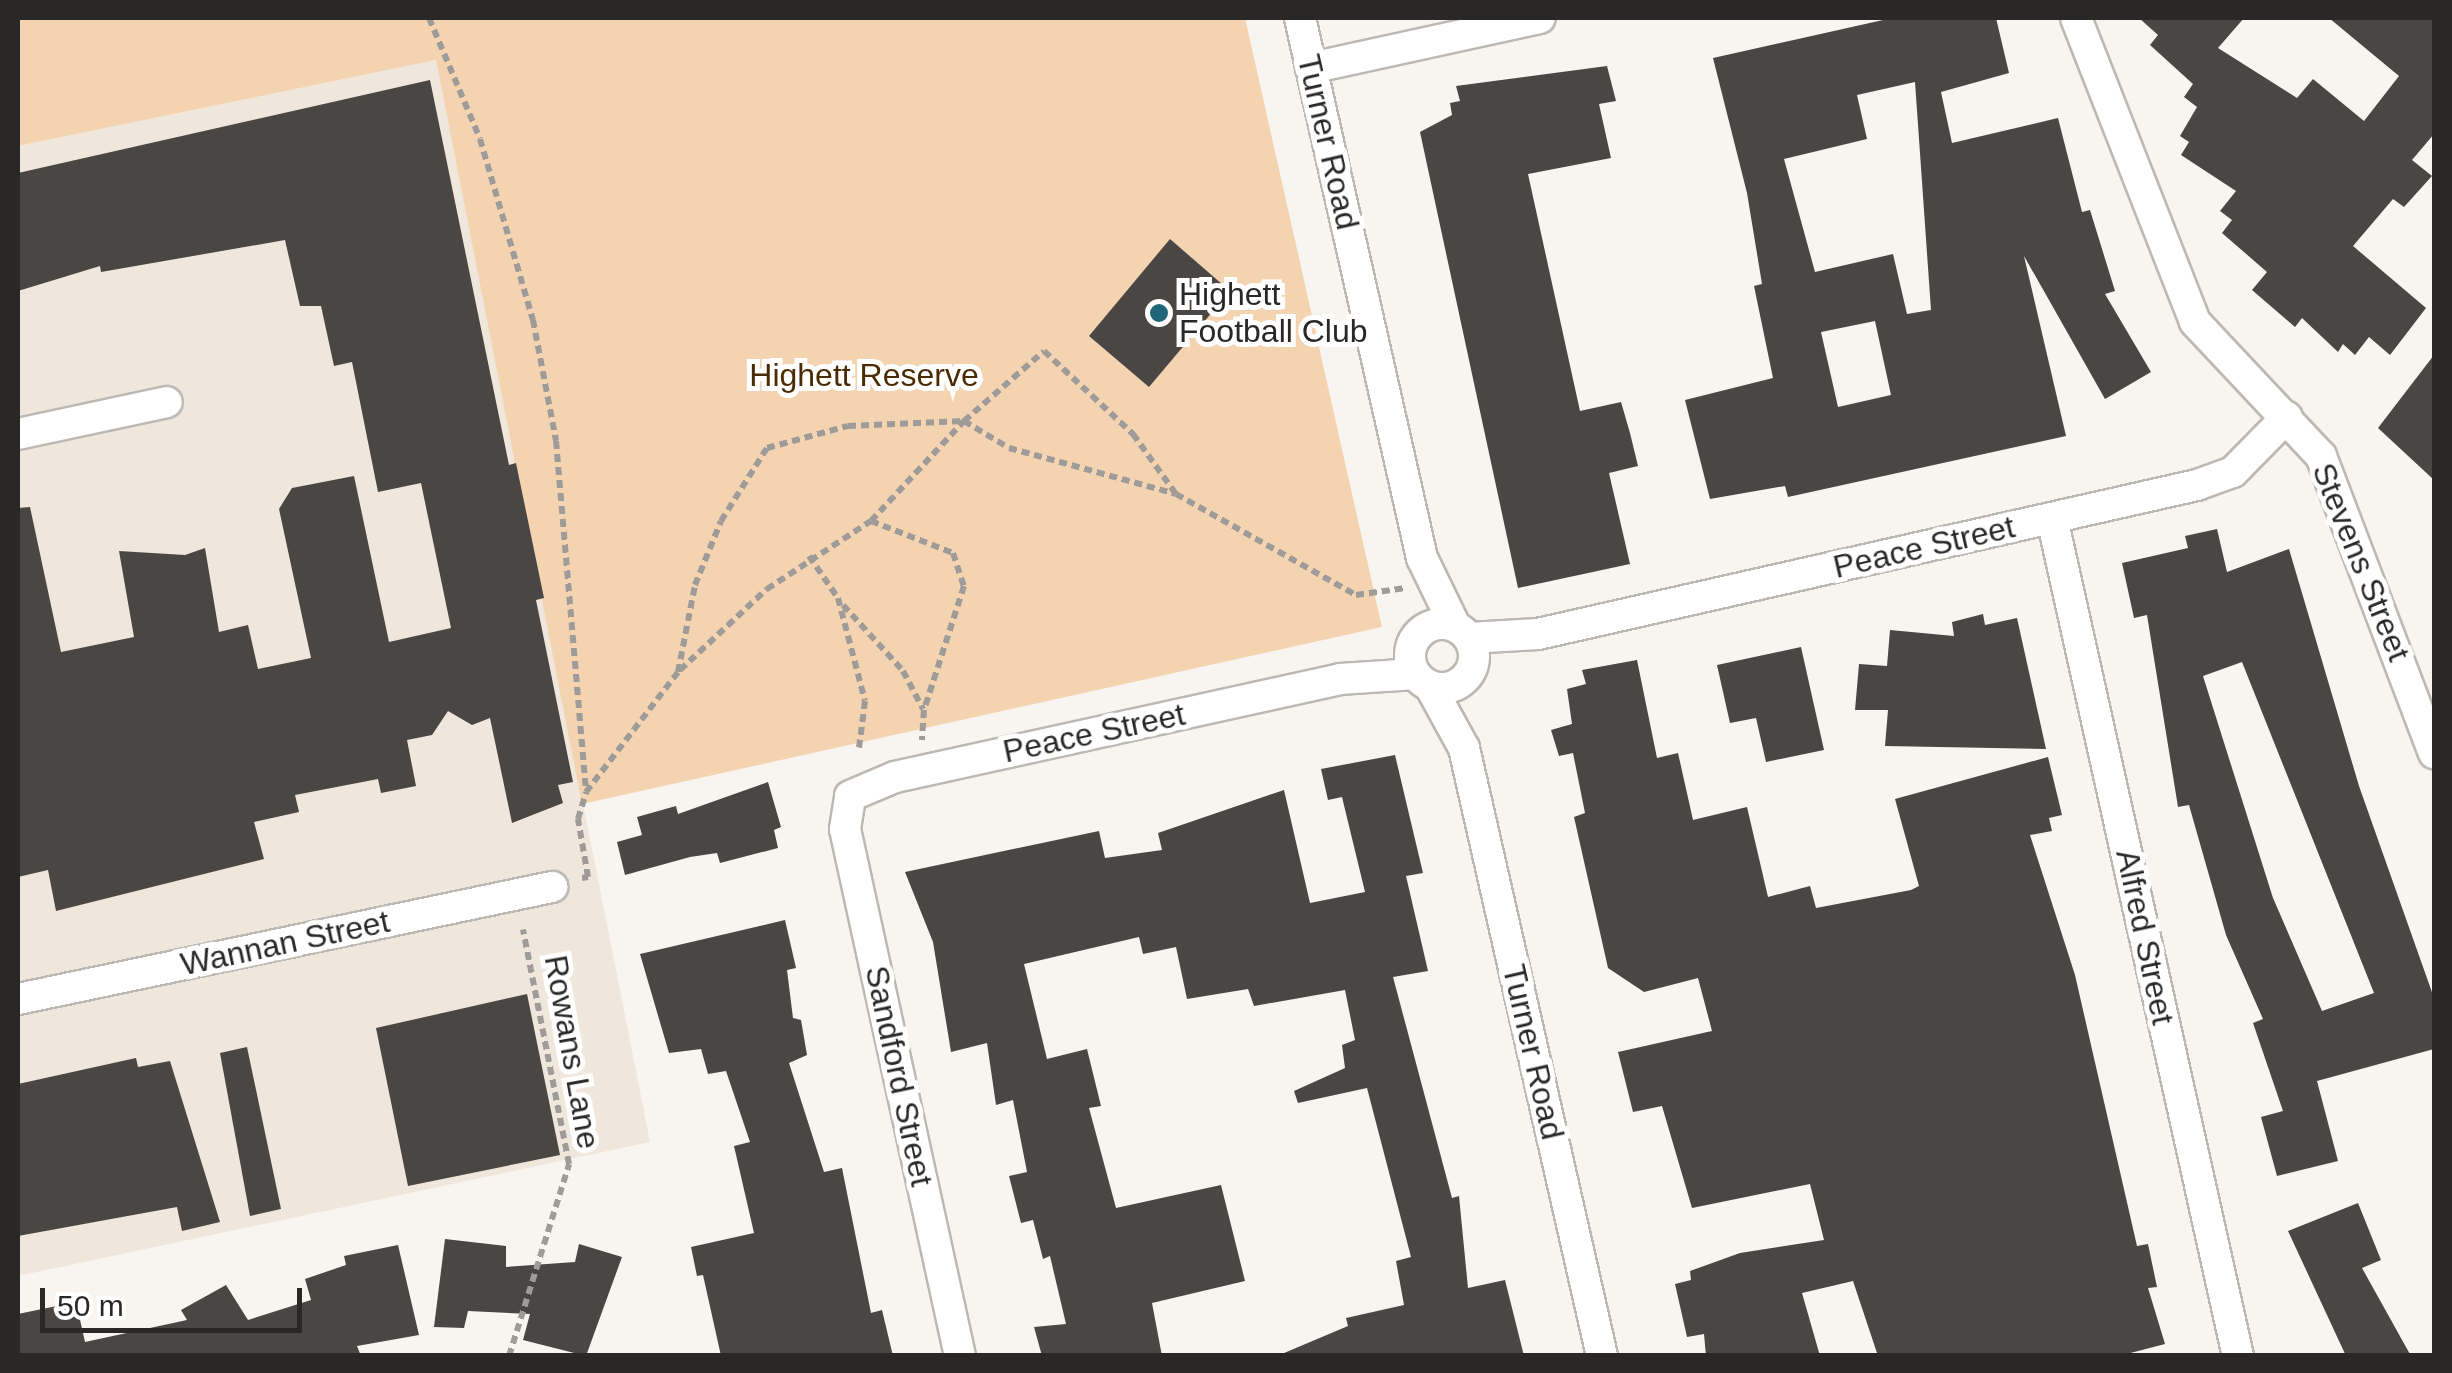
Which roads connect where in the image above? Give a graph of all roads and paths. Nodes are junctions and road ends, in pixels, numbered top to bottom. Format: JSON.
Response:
{"nodes":[{"id":1,"x":429,"y":18,"type":"edge"},
{"id":2,"x":1300,"y":18,"type":"edge"},
{"id":3,"x":1540,"y":18,"type":"edge"},
{"id":4,"x":2076,"y":18,"type":"edge"},
{"id":5,"x":1311,"y":68,"type":"junction"},
{"id":6,"x":167,"y":402,"type":"dead end"},
{"id":7,"x":2286,"y":417,"type":"junction"},
{"id":8,"x":964,"y":421,"type":"junction"},
{"id":9,"x":18,"y":434,"type":"edge"},
{"id":10,"x":1176,"y":494,"type":"junction"},
{"id":11,"x":2052,"y":518,"type":"junction"},
{"id":12,"x":871,"y":522,"type":"junction"},
{"id":13,"x":809,"y":556,"type":"junction"},
{"id":14,"x":1422,"y":572,"type":"junction"},
{"id":15,"x":838,"y":598,"type":"junction"},
{"id":16,"x":1416,"y":638,"type":"junction"},
{"id":17,"x":1466,"y":652,"type":"junction"},
{"id":18,"x":678,"y":672,"type":"junction"},
{"id":19,"x":1340,"y":679,"type":"junction"},
{"id":20,"x":1423,"y":680,"type":"junction"},
{"id":21,"x":924,"y":710,"type":"junction"},
{"id":22,"x":859,"y":748,"type":"dead end"},
{"id":23,"x":1464,"y":748,"type":"junction"},
{"id":24,"x":2434,"y":753,"type":"edge"},
{"id":25,"x":896,"y":777,"type":"junction"},
{"id":26,"x":586,"y":792,"type":"junction"},
{"id":27,"x":850,"y":796,"type":"joint"},
{"id":28,"x":552,"y":887,"type":"joint"},
{"id":29,"x":524,"y":929,"type":"dead end"},
{"id":30,"x":18,"y":999,"type":"edge"},
{"id":31,"x":509,"y":1356,"type":"edge"},
{"id":32,"x":960,"y":1356,"type":"edge"},
{"id":33,"x":1602,"y":1356,"type":"edge"},
{"id":34,"x":2238,"y":1356,"type":"edge"}],
"edges":[{"from":1,"to":26,"type":"path"},
{"from":2,"to":5,"type":"street","name":"Turner Road"},
{"from":3,"to":5,"type":"street"},
{"from":4,"to":7,"type":"street","name":"Stevens Street"},
{"from":5,"to":14,"type":"street","name":"Turner Road"},
{"from":6,"to":9,"type":"street"},
{"from":7,"to":11,"type":"street","name":"Peace Street"},
{"from":7,"to":24,"type":"street","name":"Stevens Street"},
{"from":8,"to":10,"type":"path"},
{"from":8,"to":10,"type":"path"},
{"from":8,"to":12,"type":"path"},
{"from":8,"to":18,"type":"path"},
{"from":10,"to":14,"type":"path"},
{"from":11,"to":17,"type":"street","name":"Peace Street"},
{"from":11,"to":34,"type":"street","name":"Alfred Street"},
{"from":12,"to":13,"type":"path"},
{"from":12,"to":21,"type":"path"},
{"from":13,"to":15,"type":"path"},
{"from":13,"to":18,"type":"path"},
{"from":14,"to":16,"type":"street","name":"Turner Road"},
{"from":14,"to":17,"type":"street","name":"Turner Road"},
{"from":15,"to":21,"type":"path"},
{"from":15,"to":22,"type":"path"},
{"from":16,"to":17,"type":"street","name":"Peace Street"},
{"from":16,"to":19,"type":"street","name":"Peace Street"},
{"from":16,"to":20,"type":"street","name":"Turner Road"},
{"from":17,"to":20,"type":"street","name":"Peace Street"},
{"from":17,"to":23,"type":"street","name":"Turner Road"},
{"from":18,"to":26,"type":"path"},
{"from":19,"to":20,"type":"street","name":"Peace Street"},
{"from":19,"to":25,"type":"street","name":"Peace Street"},
{"from":20,"to":23,"type":"street","name":"Turner Road"},
{"from":21,"to":25,"type":"path"},
{"from":23,"to":33,"type":"street","name":"Turner Road"},
{"from":25,"to":27,"type":"street","name":"Peace Street"},
{"from":26,"to":28,"type":"path"},
{"from":27,"to":32,"type":"street","name":"Sandford Street"},
{"from":28,"to":30,"type":"street","name":"Wannan Street"},
{"from":29,"to":31,"type":"path","name":"Rowans Lane"}]}
